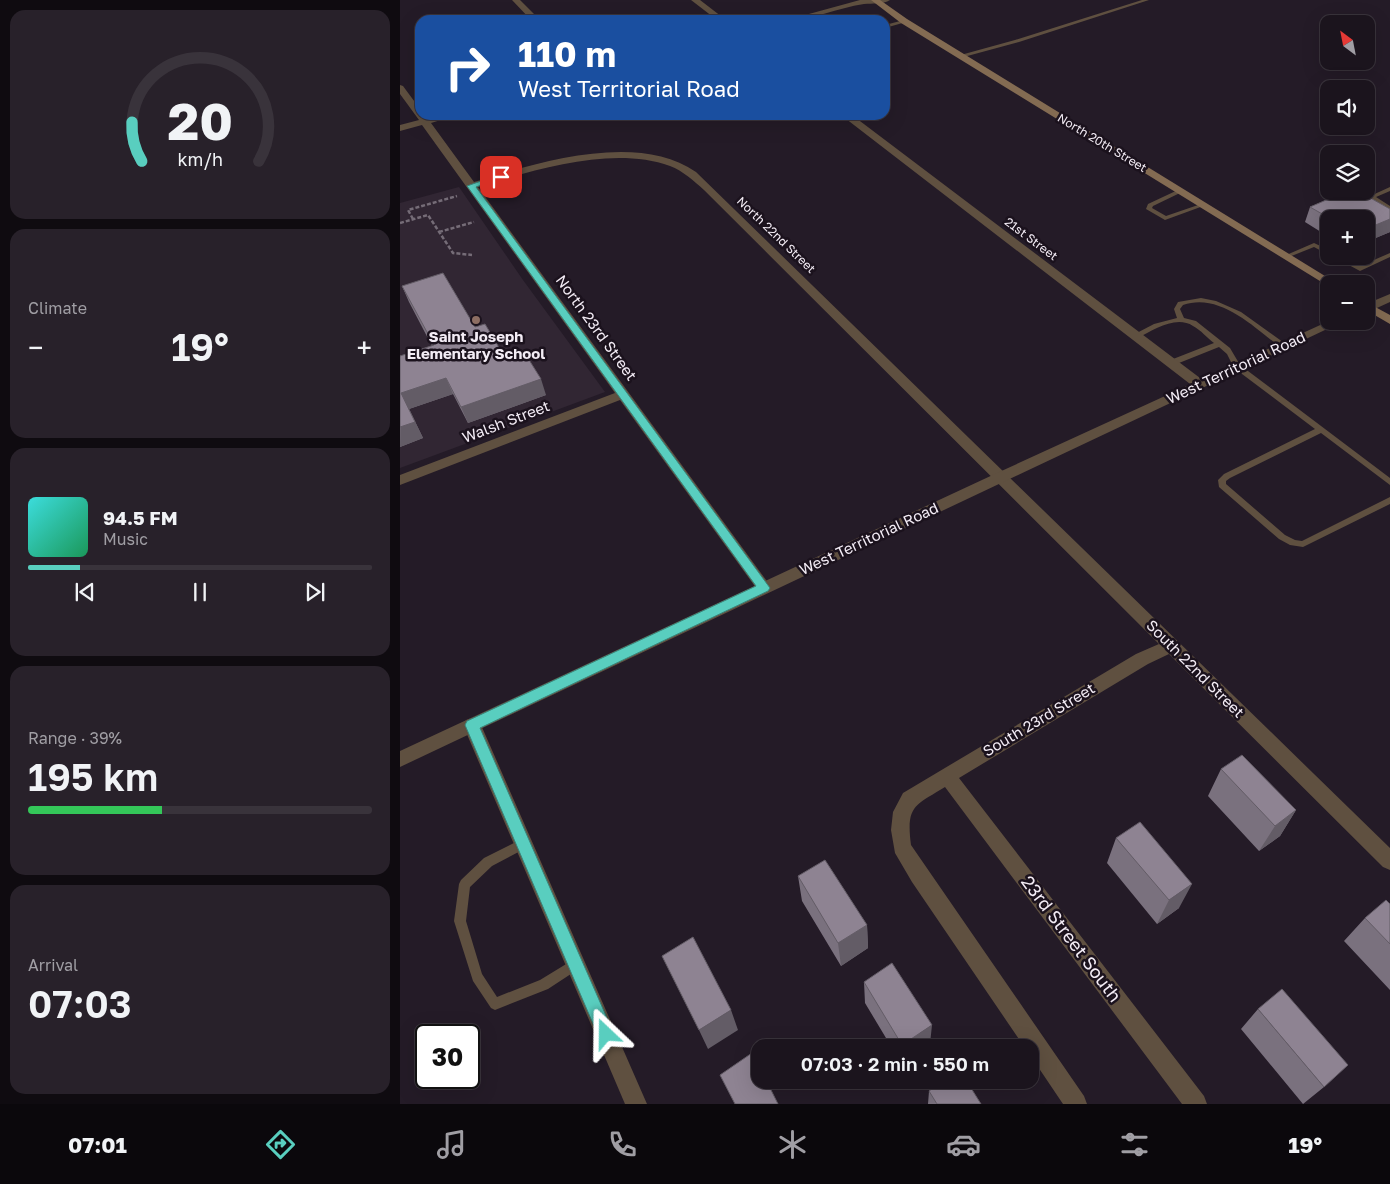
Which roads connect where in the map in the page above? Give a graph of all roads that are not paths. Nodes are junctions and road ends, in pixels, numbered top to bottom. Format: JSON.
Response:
{"nodes":[{"id":1,"x":516,"y":0,"type":"edge"},
{"id":2,"x":695,"y":0,"type":"edge"},
{"id":3,"x":1147,"y":0,"type":"edge"},
{"id":4,"x":880,"y":1,"type":"edge"},
{"id":5,"x":531,"y":15,"type":"edge"},
{"id":6,"x":715,"y":15,"type":"edge"},
{"id":7,"x":811,"y":15,"type":"edge"},
{"id":8,"x":844,"y":15,"type":"edge"},
{"id":9,"x":904,"y":22,"type":"junction"},
{"id":10,"x":890,"y":25,"type":"edge"},
{"id":11,"x":960,"y":56,"type":"junction"},
{"id":12,"x":400,"y":88,"type":"edge"},
{"id":13,"x":415,"y":108,"type":"edge"},
{"id":14,"x":415,"y":117,"type":"edge"},
{"id":15,"x":400,"y":118,"type":"edge"},
{"id":16,"x":415,"y":119,"type":"edge"},
{"id":17,"x":424,"y":120,"type":"edge"},
{"id":18,"x":853,"y":120,"type":"edge"},
{"id":19,"x":400,"y":128,"type":"edge"},
{"id":20,"x":471,"y":186,"type":"junction"},
{"id":21,"x":1390,"y":189,"type":"edge"},
{"id":22,"x":1180,"y":191,"type":"junction"},
{"id":23,"x":1203,"y":205,"type":"junction"},
{"id":24,"x":1390,"y":209,"type":"edge"},
{"id":25,"x":1320,"y":248,"type":"edge"},
{"id":26,"x":1390,"y":255,"type":"edge"},
{"id":27,"x":1287,"y":256,"type":"junction"},
{"id":28,"x":1375,"y":262,"type":"edge"},
{"id":29,"x":1352,"y":265,"type":"edge"},
{"id":30,"x":1369,"y":265,"type":"edge"},
{"id":31,"x":1320,"y":277,"type":"edge"},
{"id":32,"x":1390,"y":298,"type":"edge"},
{"id":33,"x":1375,"y":304,"type":"edge"},
{"id":34,"x":1375,"y":311,"type":"edge"},
{"id":35,"x":1182,"y":319,"type":"junction"},
{"id":36,"x":1390,"y":320,"type":"edge"},
{"id":37,"x":1320,"y":329,"type":"edge"},
{"id":38,"x":1135,"y":336,"type":"junction"},
{"id":39,"x":1219,"y":344,"type":"junction"},
{"id":40,"x":1283,"y":345,"type":"junction"},
{"id":41,"x":1171,"y":363,"type":"junction"},
{"id":42,"x":1237,"y":366,"type":"junction"},
{"id":43,"x":1199,"y":384,"type":"junction"},
{"id":44,"x":624,"y":394,"type":"junction"},
{"id":45,"x":1321,"y":430,"type":"junction"},
{"id":46,"x":1002,"y":476,"type":"junction"},
{"id":47,"x":400,"y":480,"type":"edge"},
{"id":48,"x":1390,"y":482,"type":"edge"},
{"id":49,"x":1390,"y":500,"type":"edge"},
{"id":50,"x":764,"y":588,"type":"junction"},
{"id":51,"x":1171,"y":646,"type":"junction"},
{"id":52,"x":472,"y":725,"type":"junction"},
{"id":53,"x":400,"y":759,"type":"edge"},
{"id":54,"x":946,"y":775,"type":"junction"},
{"id":55,"x":524,"y":842,"type":"junction"},
{"id":56,"x":1390,"y":861,"type":"edge"},
{"id":57,"x":576,"y":964,"type":"junction"},
{"id":58,"x":636,"y":1104,"type":"edge"},
{"id":59,"x":1076,"y":1104,"type":"edge"},
{"id":60,"x":1196,"y":1104,"type":"edge"}],
"edges":[{"from":1,"to":5,"type":"street"},
{"from":2,"to":6,"type":"street"},
{"from":3,"to":11,"type":"lane"},
{"from":4,"to":7,"type":"street"},
{"from":4,"to":8,"type":"street"},
{"from":4,"to":9,"type":"main road","name":"North 20th Street"},
{"from":9,"to":10,"type":"lane"},
{"from":9,"to":11,"type":"main road","name":"North 20th Street"},
{"from":11,"to":22,"type":"main road","name":"North 20th Street"},
{"from":12,"to":13,"type":"street","name":"North 23rd Street"},
{"from":14,"to":15,"type":"street"},
{"from":16,"to":19,"type":"street"},
{"from":17,"to":20,"type":"street","name":"North 23rd Street"},
{"from":18,"to":38,"type":"street","name":"21st Street"},
{"from":20,"to":44,"type":"street","name":"North 23rd Street"},
{"from":20,"to":46,"type":"street","name":"North 22nd Street"},
{"from":21,"to":24,"type":"lane"},
{"from":22,"to":23,"type":"main road","name":"North 20th Street"},
{"from":22,"to":23,"type":"lane"},
{"from":23,"to":27,"type":"main road","name":"North 20th Street"},
{"from":25,"to":27,"type":"lane"},
{"from":26,"to":28,"type":"lane"},
{"from":27,"to":31,"type":"main road","name":"North 20th Street"},
{"from":29,"to":30,"type":"lane"},
{"from":32,"to":33,"type":"street"},
{"from":34,"to":36,"type":"main road"},
{"from":35,"to":38,"type":"lane"},
{"from":35,"to":39,"type":"lane"},
{"from":35,"to":40,"type":"lane"},
{"from":37,"to":40,"type":"street","name":"West Territorial Road"},
{"from":38,"to":41,"type":"street","name":"21st Street"},
{"from":39,"to":41,"type":"lane"},
{"from":39,"to":42,"type":"lane"},
{"from":40,"to":42,"type":"street","name":"West Territorial Road"},
{"from":41,"to":43,"type":"street","name":"21st Street"},
{"from":42,"to":43,"type":"street","name":"West Territorial Road"},
{"from":42,"to":45,"type":"lane"},
{"from":43,"to":46,"type":"street","name":"West Territorial Road"},
{"from":44,"to":47,"type":"street","name":"Walsh Street"},
{"from":44,"to":50,"type":"street","name":"North 23rd Street"},
{"from":45,"to":48,"type":"lane"},
{"from":45,"to":49,"type":"lane"},
{"from":46,"to":50,"type":"street","name":"West Territorial Road"},
{"from":46,"to":51,"type":"street","name":"South 22nd Street"},
{"from":50,"to":52,"type":"street","name":"West Territorial Road"},
{"from":51,"to":54,"type":"street","name":"South 23rd Street"},
{"from":51,"to":56,"type":"street","name":"South 22nd Street"},
{"from":52,"to":53,"type":"street","name":"West Territorial Road"},
{"from":52,"to":55,"type":"street"},
{"from":54,"to":59,"type":"street","name":"South 23rd Street"},
{"from":54,"to":60,"type":"street","name":"23rd Street South"},
{"from":55,"to":57,"type":"street"},
{"from":55,"to":57,"type":"lane"},
{"from":57,"to":58,"type":"street"}]}
